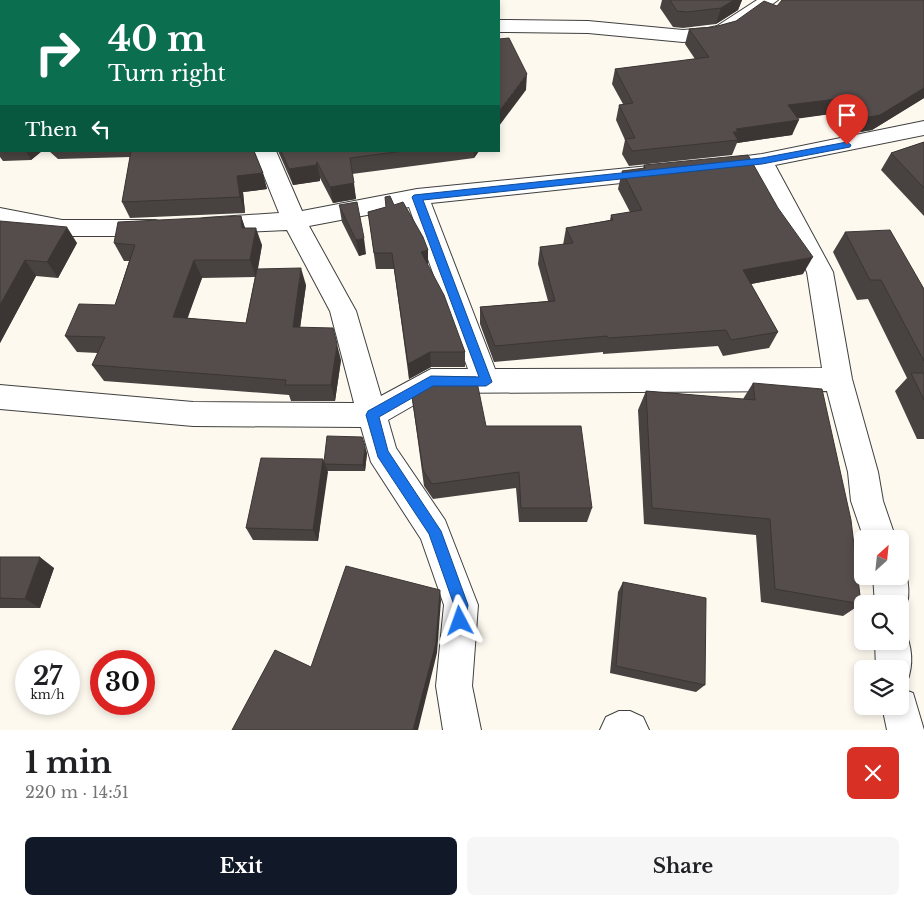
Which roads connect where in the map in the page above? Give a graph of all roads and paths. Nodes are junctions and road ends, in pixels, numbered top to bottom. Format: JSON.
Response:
{"nodes":[{"id":1,"x":769,"y":0,"type":"edge"},
{"id":2,"x":500,"y":26,"type":"edge"},
{"id":3,"x":924,"y":128,"type":"edge"},
{"id":4,"x":265,"y":152,"type":"edge"},
{"id":5,"x":762,"y":161,"type":"junction"},
{"id":6,"x":417,"y":197,"type":"junction"},
{"id":7,"x":0,"y":216,"type":"edge"},
{"id":8,"x":294,"y":221,"type":"junction"},
{"id":9,"x":838,"y":379,"type":"junction"},
{"id":10,"x":486,"y":382,"type":"junction"},
{"id":11,"x":0,"y":396,"type":"edge"},
{"id":12,"x":372,"y":415,"type":"junction"},
{"id":13,"x":877,"y":530,"type":"edge"},
{"id":14,"x":902,"y":715,"type":"edge"},
{"id":15,"x":462,"y":730,"type":"edge"},
{"id":16,"x":619,"y":730,"type":"edge"},
{"id":17,"x":630,"y":730,"type":"edge"},
{"id":18,"x":906,"y":730,"type":"edge"}],
"edges":[{"from":1,"to":2,"type":"street"},
{"from":3,"to":5,"type":"street"},
{"from":4,"to":8,"type":"street"},
{"from":5,"to":6,"type":"street"},
{"from":5,"to":9,"type":"street"},
{"from":6,"to":8,"type":"street"},
{"from":6,"to":10,"type":"street"},
{"from":7,"to":8,"type":"street"},
{"from":8,"to":12,"type":"street"},
{"from":9,"to":10,"type":"street"},
{"from":9,"to":13,"type":"street"},
{"from":10,"to":12,"type":"street"},
{"from":11,"to":12,"type":"street"},
{"from":12,"to":15,"type":"street"},
{"from":14,"to":18,"type":"street"},
{"from":16,"to":17,"type":"street"}]}
